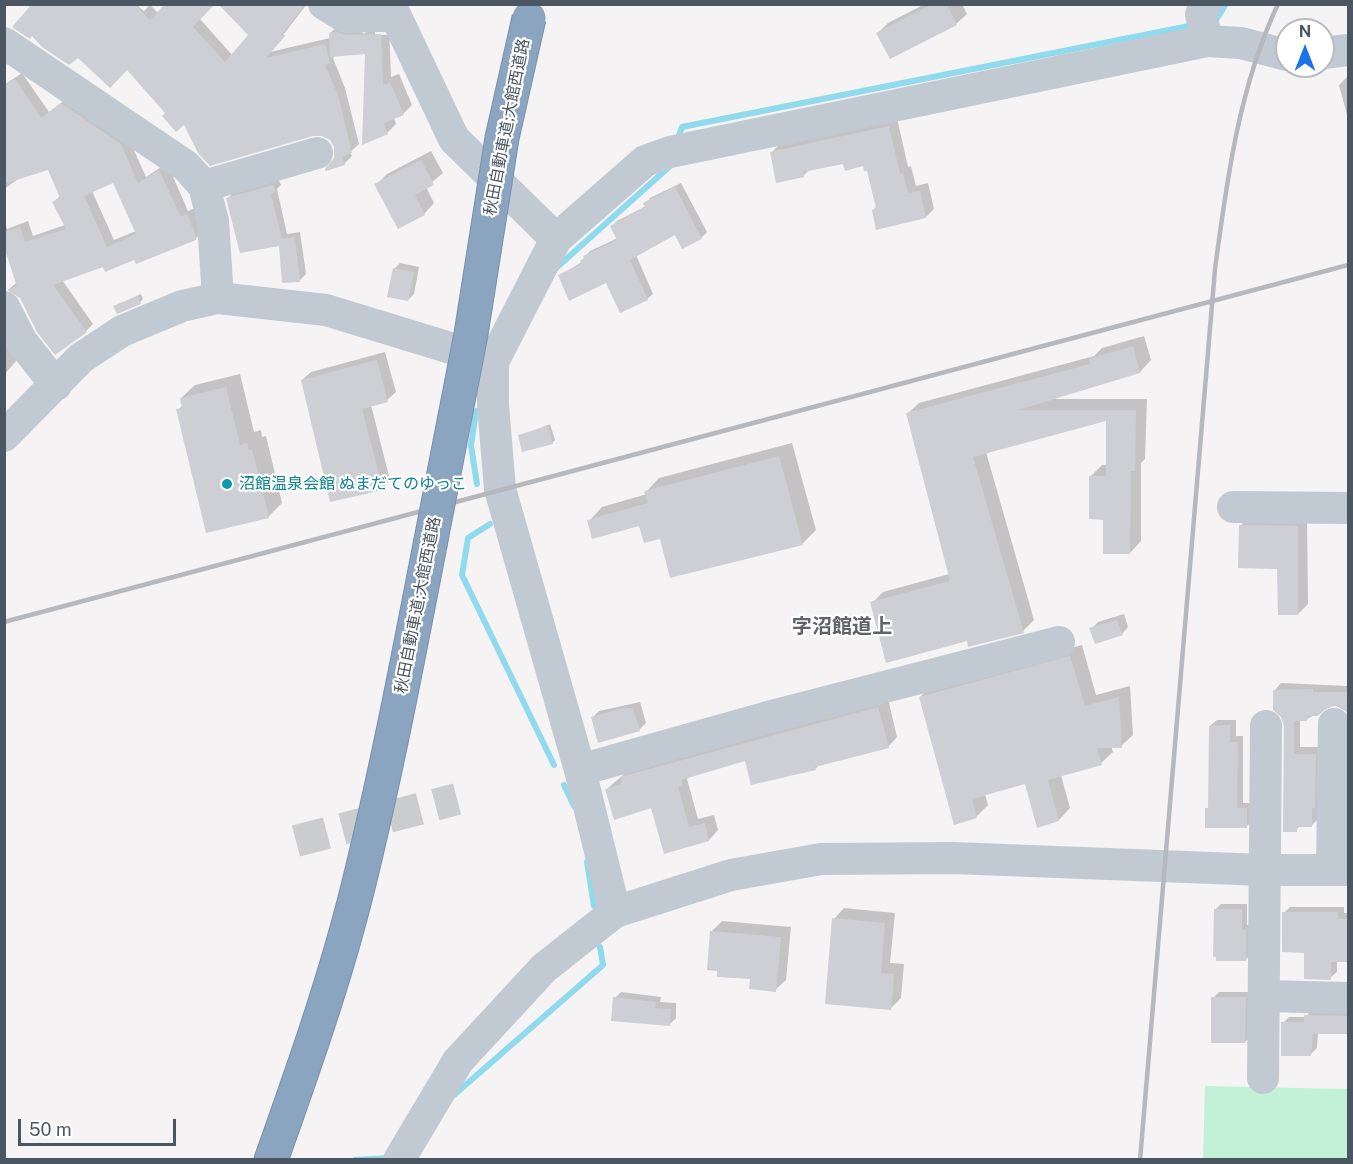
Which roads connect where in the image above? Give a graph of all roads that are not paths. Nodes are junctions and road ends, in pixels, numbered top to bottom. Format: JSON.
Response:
{"nodes":[{"id":1,"x":324,"y":4,"type":"edge"},
{"id":2,"x":1206,"y":4,"type":"edge"},
{"id":3,"x":392,"y":10,"type":"edge"},
{"id":4,"x":531,"y":11,"type":"edge"},
{"id":5,"x":1207,"y":40,"type":"junction"},
{"id":6,"x":4,"y":43,"type":"edge"},
{"id":7,"x":1275,"y":52,"type":"edge"},
{"id":8,"x":317,"y":153,"type":"dead end"},
{"id":9,"x":204,"y":186,"type":"junction"},
{"id":10,"x":556,"y":239,"type":"junction"},
{"id":11,"x":218,"y":298,"type":"junction"},
{"id":12,"x":4,"y":308,"type":"edge"},
{"id":13,"x":493,"y":362,"type":"junction"},
{"id":14,"x":56,"y":385,"type":"junction"},
{"id":15,"x":4,"y":436,"type":"edge"},
{"id":16,"x":1233,"y":507,"type":"dead end"},
{"id":17,"x":1348,"y":508,"type":"edge"},
{"id":18,"x":1059,"y":642,"type":"dead end"},
{"id":19,"x":1334,"y":724,"type":"dead end"},
{"id":20,"x":1266,"y":726,"type":"dead end"},
{"id":21,"x":580,"y":770,"type":"junction"},
{"id":22,"x":1264,"y":870,"type":"junction"},
{"id":23,"x":1340,"y":870,"type":"edge"},
{"id":24,"x":615,"y":912,"type":"junction"},
{"id":25,"x":1264,"y":996,"type":"junction"},
{"id":26,"x":1348,"y":998,"type":"edge"},
{"id":27,"x":1263,"y":1077,"type":"dead end"},
{"id":28,"x":271,"y":1160,"type":"edge"},
{"id":29,"x":399,"y":1160,"type":"edge"}],
"edges":[{"from":1,"to":3,"type":"street"},
{"from":2,"to":5,"type":"street"},
{"from":3,"to":10,"type":"street"},
{"from":4,"to":28,"type":"highway","name":"秋田自動車道;大館西道路","bridge":true},
{"from":5,"to":7,"type":"street"},
{"from":5,"to":10,"type":"street"},
{"from":6,"to":9,"type":"street"},
{"from":8,"to":9,"type":"street"},
{"from":9,"to":11,"type":"street"},
{"from":10,"to":13,"type":"street"},
{"from":11,"to":13,"type":"street"},
{"from":11,"to":14,"type":"street"},
{"from":12,"to":14,"type":"street"},
{"from":13,"to":21,"type":"street"},
{"from":14,"to":15,"type":"street"},
{"from":16,"to":17,"type":"street"},
{"from":18,"to":21,"type":"street"},
{"from":19,"to":23,"type":"street"},
{"from":20,"to":22,"type":"street"},
{"from":21,"to":24,"type":"street"},
{"from":22,"to":23,"type":"street"},
{"from":22,"to":24,"type":"street"},
{"from":22,"to":25,"type":"street"},
{"from":24,"to":29,"type":"street"},
{"from":25,"to":26,"type":"street"},
{"from":25,"to":27,"type":"street"}]}
